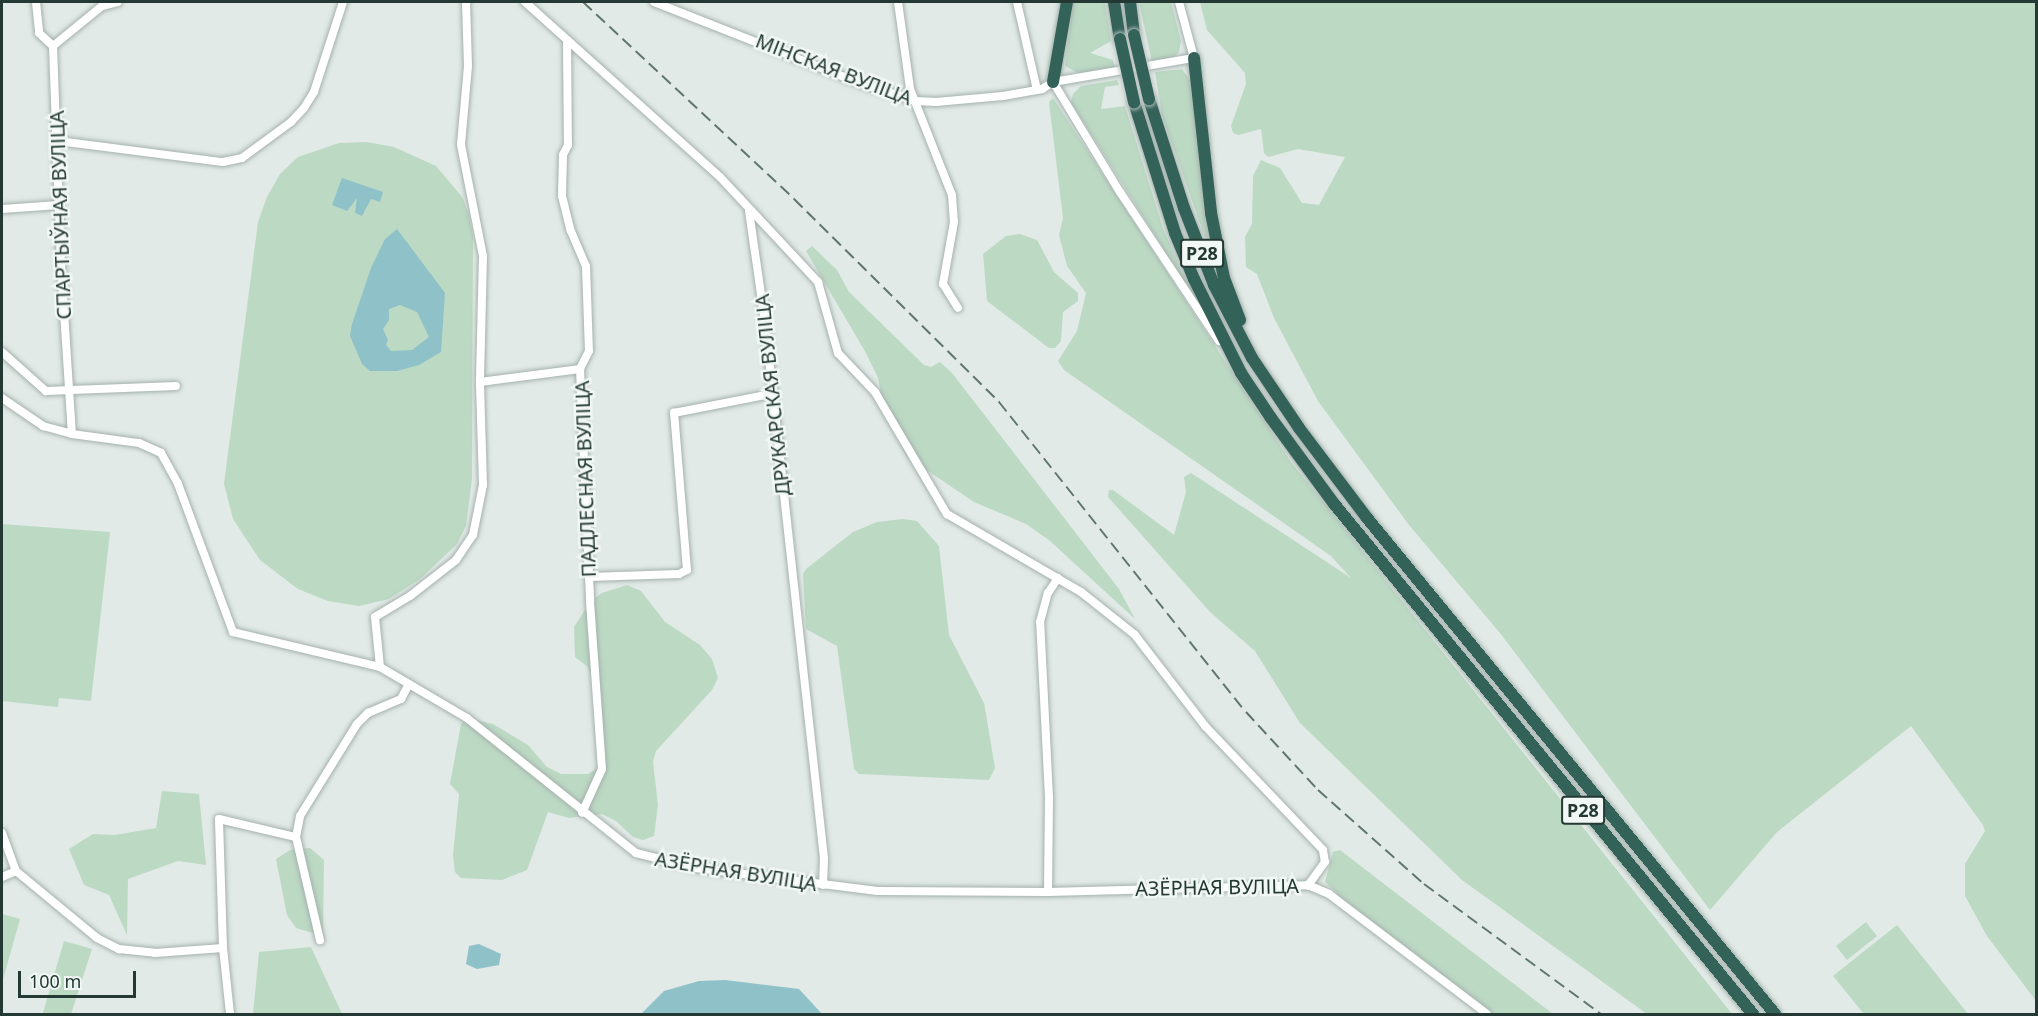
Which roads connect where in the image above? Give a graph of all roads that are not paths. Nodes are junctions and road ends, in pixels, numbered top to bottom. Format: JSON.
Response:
{"nodes":[{"id":1,"x":36,"y":2,"type":"edge"},
{"id":2,"x":118,"y":2,"type":"edge"},
{"id":3,"x":343,"y":2,"type":"edge"},
{"id":4,"x":466,"y":2,"type":"edge"},
{"id":5,"x":525,"y":2,"type":"edge"},
{"id":6,"x":654,"y":2,"type":"edge"},
{"id":7,"x":898,"y":2,"type":"edge"},
{"id":8,"x":1017,"y":2,"type":"edge"},
{"id":9,"x":1067,"y":2,"type":"edge"},
{"id":10,"x":1114,"y":2,"type":"edge"},
{"id":11,"x":1130,"y":2,"type":"edge"},
{"id":12,"x":1179,"y":2,"type":"edge"},
{"id":13,"x":567,"y":40,"type":"junction"},
{"id":14,"x":53,"y":46,"type":"junction"},
{"id":15,"x":1194,"y":58,"type":"junction"},
{"id":16,"x":1053,"y":82,"type":"junction"},
{"id":17,"x":1037,"y":90,"type":"junction"},
{"id":18,"x":916,"y":101,"type":"junction"},
{"id":19,"x":58,"y":141,"type":"junction"},
{"id":20,"x":59,"y":205,"type":"junction"},
{"id":21,"x":2,"y":209,"type":"edge"},
{"id":22,"x":748,"y":210,"type":"junction"},
{"id":23,"x":958,"y":308,"type":"dead end"},
{"id":24,"x":2,"y":352,"type":"edge"},
{"id":25,"x":580,"y":369,"type":"junction"},
{"id":26,"x":1241,"y":373,"type":"junction"},
{"id":27,"x":480,"y":382,"type":"junction"},
{"id":28,"x":176,"y":386,"type":"dead end"},
{"id":29,"x":68,"y":389,"type":"junction"},
{"id":30,"x":771,"y":394,"type":"junction"},
{"id":31,"x":1278,"y":397,"type":"junction"},
{"id":32,"x":2,"y":398,"type":"edge"},
{"id":33,"x":72,"y":434,"type":"junction"},
{"id":34,"x":589,"y":577,"type":"junction"},
{"id":35,"x":1058,"y":578,"type":"junction"},
{"id":36,"x":380,"y":668,"type":"junction"},
{"id":37,"x":409,"y":684,"type":"junction"},
{"id":38,"x":582,"y":813,"type":"junction"},
{"id":39,"x":2,"y":833,"type":"edge"},
{"id":40,"x":296,"y":837,"type":"junction"},
{"id":41,"x":16,"y":871,"type":"junction"},
{"id":42,"x":2,"y":877,"type":"edge"},
{"id":43,"x":823,"y":885,"type":"junction"},
{"id":44,"x":1308,"y":885,"type":"junction"},
{"id":45,"x":1048,"y":892,"type":"junction"},
{"id":46,"x":321,"y":940,"type":"dead end"},
{"id":47,"x":223,"y":948,"type":"junction"},
{"id":48,"x":230,"y":1014,"type":"edge"},
{"id":49,"x":1487,"y":1014,"type":"edge"},
{"id":50,"x":1753,"y":1014,"type":"edge"},
{"id":51,"x":1775,"y":1014,"type":"edge"}],
"edges":[{"from":1,"to":14,"type":"street","name":"СПАРТЫЎНАЯ ВУЛІЦА"},
{"from":2,"to":14,"type":"street"},
{"from":3,"to":19,"type":"street"},
{"from":4,"to":27,"type":"street"},
{"from":5,"to":13,"type":"street","name":"ДРУКАРСКАЯ ВУЛІЦА"},
{"from":6,"to":18,"type":"street","name":"МІНСКАЯ ВУЛІЦА"},
{"from":7,"to":18,"type":"street"},
{"from":8,"to":17,"type":"street"},
{"from":9,"to":16,"type":"highway"},
{"from":10,"to":26,"type":"highway","number":"Р28","bridge":true},
{"from":11,"to":31,"type":"highway","number":"Р28","bridge":true},
{"from":12,"to":15,"type":"street"},
{"from":13,"to":22,"type":"street","name":"ДРУКАРСКАЯ ВУЛІЦА"},
{"from":13,"to":25,"type":"street","name":"ПАДЛЕСНАЯ ВУЛІЦА"},
{"from":14,"to":19,"type":"street","name":"СПАРТЫЎНАЯ ВУЛІЦА"},
{"from":15,"to":16,"type":"street","name":"МІНСКАЯ ВУЛІЦА"},
{"from":15,"to":31,"type":"highway"},
{"from":16,"to":17,"type":"street","name":"МІНСКАЯ ВУЛІЦА"},
{"from":16,"to":26,"type":"street"},
{"from":17,"to":18,"type":"street","name":"МІНСКАЯ ВУЛІЦА"},
{"from":18,"to":23,"type":"street"},
{"from":19,"to":20,"type":"street","name":"СПАРТЫЎНАЯ ВУЛІЦА"},
{"from":20,"to":21,"type":"street"},
{"from":20,"to":29,"type":"street","name":"СПАРТЫЎНАЯ ВУЛІЦА"},
{"from":22,"to":30,"type":"street","name":"ДРУКАРСКАЯ ВУЛІЦА"},
{"from":22,"to":35,"type":"street"},
{"from":24,"to":29,"type":"street"},
{"from":25,"to":27,"type":"street"},
{"from":25,"to":34,"type":"street","name":"ПАДЛЕСНАЯ ВУЛІЦА"},
{"from":26,"to":50,"type":"highway","number":"Р28"},
{"from":27,"to":36,"type":"street"},
{"from":28,"to":29,"type":"street"},
{"from":29,"to":33,"type":"street","name":"СПАРТЫЎНАЯ ВУЛІЦА"},
{"from":30,"to":34,"type":"street"},
{"from":30,"to":43,"type":"street","name":"ДРУКАРСКАЯ ВУЛІЦА"},
{"from":31,"to":51,"type":"highway","number":"Р28"},
{"from":32,"to":33,"type":"street"},
{"from":33,"to":36,"type":"street","name":"АЗЁРНАЯ ВУЛІЦА"},
{"from":34,"to":38,"type":"street","name":"ПАДЛЕСНАЯ ВУЛІЦА"},
{"from":35,"to":44,"type":"street"},
{"from":35,"to":45,"type":"street"},
{"from":36,"to":37,"type":"street","name":"АЗЁРНАЯ ВУЛІЦА"},
{"from":37,"to":38,"type":"street","name":"АЗЁРНАЯ ВУЛІЦА"},
{"from":37,"to":40,"type":"street"},
{"from":38,"to":43,"type":"street","name":"АЗЁРНАЯ ВУЛІЦА"},
{"from":39,"to":41,"type":"street"},
{"from":40,"to":46,"type":"street"},
{"from":40,"to":47,"type":"street"},
{"from":41,"to":42,"type":"street"},
{"from":41,"to":47,"type":"street"},
{"from":43,"to":45,"type":"street","name":"АЗЁРНАЯ ВУЛІЦА"},
{"from":44,"to":45,"type":"street","name":"АЗЁРНАЯ ВУЛІЦА"},
{"from":44,"to":49,"type":"street","name":"АЗЁРНАЯ ВУЛІЦА"},
{"from":47,"to":48,"type":"street"}]}
